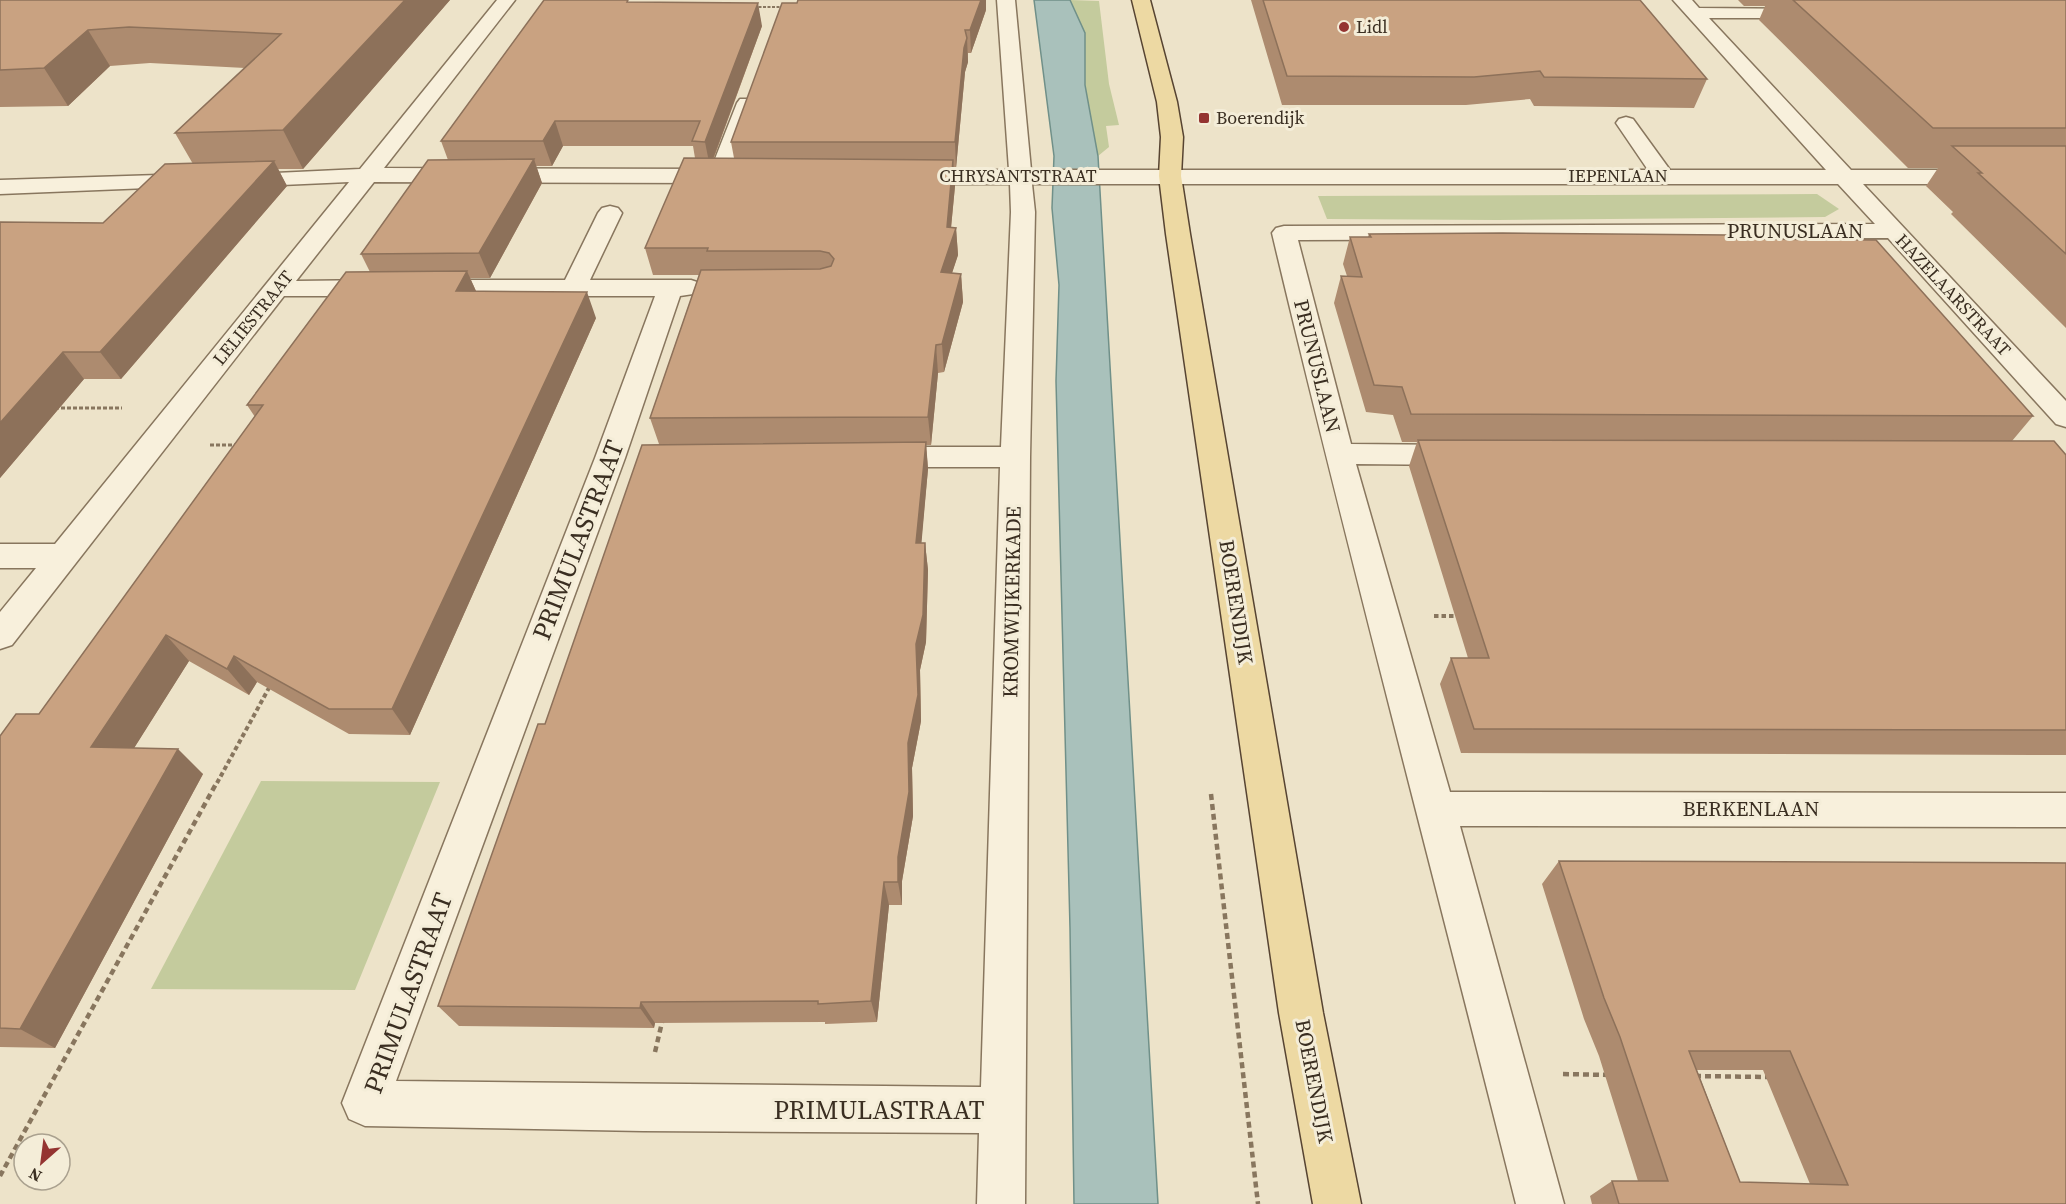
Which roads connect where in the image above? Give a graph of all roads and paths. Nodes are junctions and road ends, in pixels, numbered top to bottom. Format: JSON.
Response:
{"nodes":[{"id":1,"x":506,"y":0,"type":"edge"},
{"id":2,"x":1141,"y":0,"type":"edge"},
{"id":3,"x":1006,"y":1,"type":"edge"},
{"id":4,"x":983,"y":3,"type":"edge"},
{"id":5,"x":782,"y":6,"type":"joint"},
{"id":6,"x":748,"y":7,"type":"edge"},
{"id":7,"x":1688,"y":7,"type":"edge"},
{"id":8,"x":1826,"y":13,"type":"edge"},
{"id":9,"x":1626,"y":123,"type":"dead end"},
{"id":10,"x":367,"y":176,"type":"junction"},
{"id":11,"x":720,"y":176,"type":"junction"},
{"id":12,"x":744,"y":176,"type":"edge"},
{"id":13,"x":1032,"y":176,"type":"junction"},
{"id":14,"x":1170,"y":176,"type":"junction"},
{"id":15,"x":1663,"y":176,"type":"junction"},
{"id":16,"x":1845,"y":176,"type":"junction"},
{"id":17,"x":895,"y":177,"type":"edge"},
{"id":18,"x":2055,"y":177,"type":"edge"},
{"id":19,"x":0,"y":187,"type":"edge"},
{"id":20,"x":2066,"y":195,"type":"edge"},
{"id":21,"x":610,"y":213,"type":"dead end"},
{"id":22,"x":1894,"y":231,"type":"junction"},
{"id":23,"x":574,"y":288,"type":"junction"},
{"id":24,"x":670,"y":288,"type":"junction"},
{"id":25,"x":718,"y":288,"type":"edge"},
{"id":26,"x":277,"y":289,"type":"junction"},
{"id":27,"x":182,"y":407,"type":"junction"},
{"id":28,"x":46,"y":408,"type":"dead end"},
{"id":29,"x":2066,"y":417,"type":"edge"},
{"id":30,"x":243,"y":445,"type":"edge"},
{"id":31,"x":152,"y":446,"type":"junction"},
{"id":32,"x":1338,"y":454,"type":"junction"},
{"id":33,"x":1482,"y":455,"type":"edge"},
{"id":34,"x":860,"y":457,"type":"edge"},
{"id":35,"x":1015,"y":457,"type":"junction"},
{"id":36,"x":0,"y":556,"type":"edge"},
{"id":37,"x":63,"y":556,"type":"junction"},
{"id":38,"x":1382,"y":616,"type":"junction"},
{"id":39,"x":1464,"y":616,"type":"dead end"},
{"id":40,"x":0,"y":636,"type":"edge"},
{"id":41,"x":271,"y":685,"type":"edge"},
{"id":42,"x":1436,"y":809,"type":"junction"},
{"id":43,"x":2066,"y":810,"type":"edge"},
{"id":44,"x":663,"y":1015,"type":"edge"},
{"id":45,"x":1506,"y":1074,"type":"junction"},
{"id":46,"x":1613,"y":1075,"type":"dead end"},
{"id":47,"x":1685,"y":1076,"type":"edge"},
{"id":48,"x":1780,"y":1077,"type":"edge"},
{"id":49,"x":642,"y":1108,"type":"junction"},
{"id":50,"x":1003,"y":1110,"type":"junction"},
{"id":51,"x":0,"y":1176,"type":"edge"},
{"id":52,"x":1001,"y":1204,"type":"edge"},
{"id":53,"x":1337,"y":1204,"type":"edge"},
{"id":54,"x":1540,"y":1204,"type":"edge"}],
"edges":[{"from":1,"to":10,"type":"street","name":"LELIESTRAAT"},
{"from":2,"to":14,"type":"main road","name":"BOERENDIJK"},
{"from":3,"to":4,"type":"street"},
{"from":3,"to":13,"type":"street","name":"KROMWIJKERKADE"},
{"from":5,"to":6,"type":"path"},
{"from":5,"to":11,"type":"street"},
{"from":7,"to":8,"type":"street"},
{"from":7,"to":16,"type":"street","name":"HAZELAARSTRAAT"},
{"from":9,"to":15,"type":"street"},
{"from":10,"to":11,"type":"street"},
{"from":10,"to":19,"type":"street"},
{"from":10,"to":26,"type":"street","name":"LELIESTRAAT"},
{"from":11,"to":12,"type":"street"},
{"from":13,"to":14,"type":"street","name":"CHRYSANTSTRAAT"},
{"from":13,"to":17,"type":"street","name":"CHRYSANTSTRAAT"},
{"from":13,"to":35,"type":"street","name":"KROMWIJKERKADE"},
{"from":14,"to":15,"type":"street","name":"IEPENLAAN"},
{"from":14,"to":53,"type":"main road","name":"BOERENDIJK"},
{"from":15,"to":16,"type":"street","name":"IEPENLAAN"},
{"from":16,"to":18,"type":"street","name":"IEPENLAAN"},
{"from":16,"to":22,"type":"street","name":"HAZELAARSTRAAT"},
{"from":18,"to":20,"type":"street"},
{"from":21,"to":23,"type":"street"},
{"from":22,"to":29,"type":"street","name":"HAZELAARSTRAAT"},
{"from":22,"to":32,"type":"street","name":"PRUNUSLAAN"},
{"from":23,"to":24,"type":"street"},
{"from":23,"to":26,"type":"street"},
{"from":24,"to":25,"type":"street"},
{"from":24,"to":49,"type":"street","name":"PRIMULASTRAAT"},
{"from":26,"to":27,"type":"street","name":"LELIESTRAAT"},
{"from":27,"to":28,"type":"path"},
{"from":27,"to":31,"type":"street","name":"LELIESTRAAT"},
{"from":30,"to":31,"type":"path"},
{"from":31,"to":37,"type":"street","name":"LELIESTRAAT"},
{"from":32,"to":33,"type":"street","name":"PRUNUSLAAN"},
{"from":32,"to":38,"type":"street"},
{"from":34,"to":35,"type":"street"},
{"from":35,"to":50,"type":"street","name":"KROMWIJKERKADE"},
{"from":36,"to":37,"type":"street"},
{"from":37,"to":40,"type":"street","name":"LELIESTRAAT"},
{"from":38,"to":39,"type":"path"},
{"from":38,"to":42,"type":"street"},
{"from":41,"to":51,"type":"path"},
{"from":42,"to":43,"type":"street","name":"BERKENLAAN"},
{"from":42,"to":45,"type":"street"},
{"from":44,"to":49,"type":"path"},
{"from":45,"to":46,"type":"path"},
{"from":45,"to":54,"type":"street"},
{"from":47,"to":48,"type":"path"},
{"from":49,"to":50,"type":"street","name":"PRIMULASTRAAT"},
{"from":50,"to":52,"type":"street","name":"KROMWIJKERKADE"}]}
